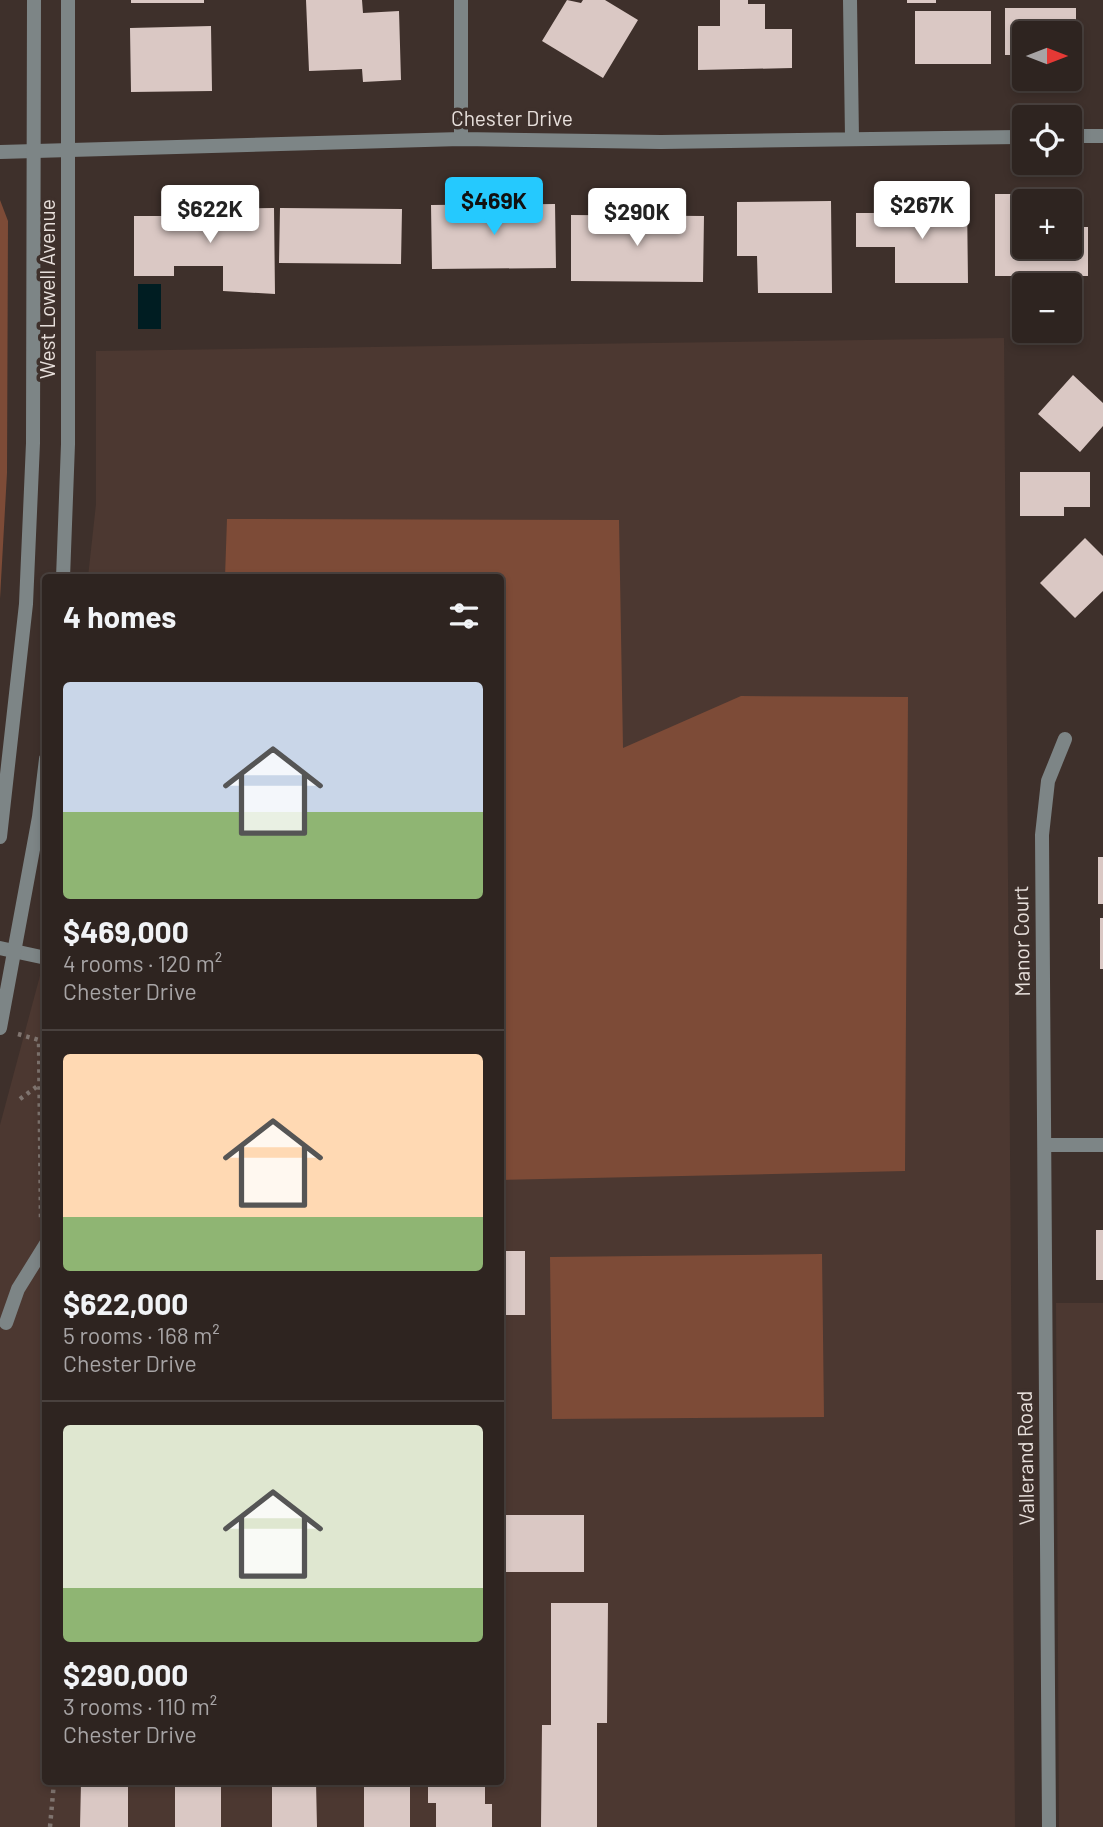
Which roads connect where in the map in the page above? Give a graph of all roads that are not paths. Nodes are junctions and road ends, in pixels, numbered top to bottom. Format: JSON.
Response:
{"nodes":[{"id":1,"x":34,"y":0,"type":"edge"},
{"id":2,"x":68,"y":0,"type":"edge"},
{"id":3,"x":461,"y":0,"type":"edge"},
{"id":4,"x":850,"y":0,"type":"edge"},
{"id":5,"x":1082,"y":136,"type":"edge"},
{"id":6,"x":1103,"y":136,"type":"edge"},
{"id":7,"x":1012,"y":137,"type":"edge"},
{"id":8,"x":852,"y":138,"type":"junction"},
{"id":9,"x":461,"y":139,"type":"junction"},
{"id":10,"x":70,"y":150,"type":"junction"},
{"id":11,"x":0,"y":152,"type":"edge"},
{"id":12,"x":35,"y":152,"type":"junction"},
{"id":13,"x":63,"y":574,"type":"edge"},
{"id":14,"x":1065,"y":739,"type":"dead end"},
{"id":15,"x":42,"y":792,"type":"edge"},
{"id":16,"x":0,"y":837,"type":"edge"},
{"id":17,"x":0,"y":948,"type":"edge"},
{"id":18,"x":16,"y":952,"type":"junction"},
{"id":19,"x":42,"y":957,"type":"edge"},
{"id":20,"x":6,"y":1031,"type":"edge"},
{"id":21,"x":1046,"y":1145,"type":"junction"},
{"id":22,"x":1103,"y":1145,"type":"edge"},
{"id":23,"x":42,"y":1250,"type":"edge"},
{"id":24,"x":6,"y":1323,"type":"dead end"},
{"id":25,"x":1048,"y":1827,"type":"edge"}],
"edges":[{"from":1,"to":12,"type":"street","name":"West Lowell Avenue"},
{"from":2,"to":10,"type":"street","name":"West Lowell Avenue"},
{"from":3,"to":9,"type":"street"},
{"from":4,"to":8,"type":"street"},
{"from":5,"to":6,"type":"street"},
{"from":7,"to":8,"type":"street","name":"Chester Drive"},
{"from":8,"to":9,"type":"street","name":"Chester Drive"},
{"from":9,"to":10,"type":"street","name":"Chester Drive"},
{"from":10,"to":12,"type":"street","name":"Chester Drive"},
{"from":10,"to":13,"type":"street","name":"West Lowell Avenue"},
{"from":11,"to":12,"type":"street","name":"Chester Drive"},
{"from":12,"to":16,"type":"street","name":"West Lowell Avenue"},
{"from":14,"to":21,"type":"street","name":"Manor Court"},
{"from":15,"to":18,"type":"street"},
{"from":17,"to":18,"type":"street"},
{"from":18,"to":19,"type":"street"},
{"from":18,"to":20,"type":"street"},
{"from":21,"to":22,"type":"street"},
{"from":21,"to":25,"type":"street","name":"Vallerand Road"},
{"from":23,"to":24,"type":"street"}]}
